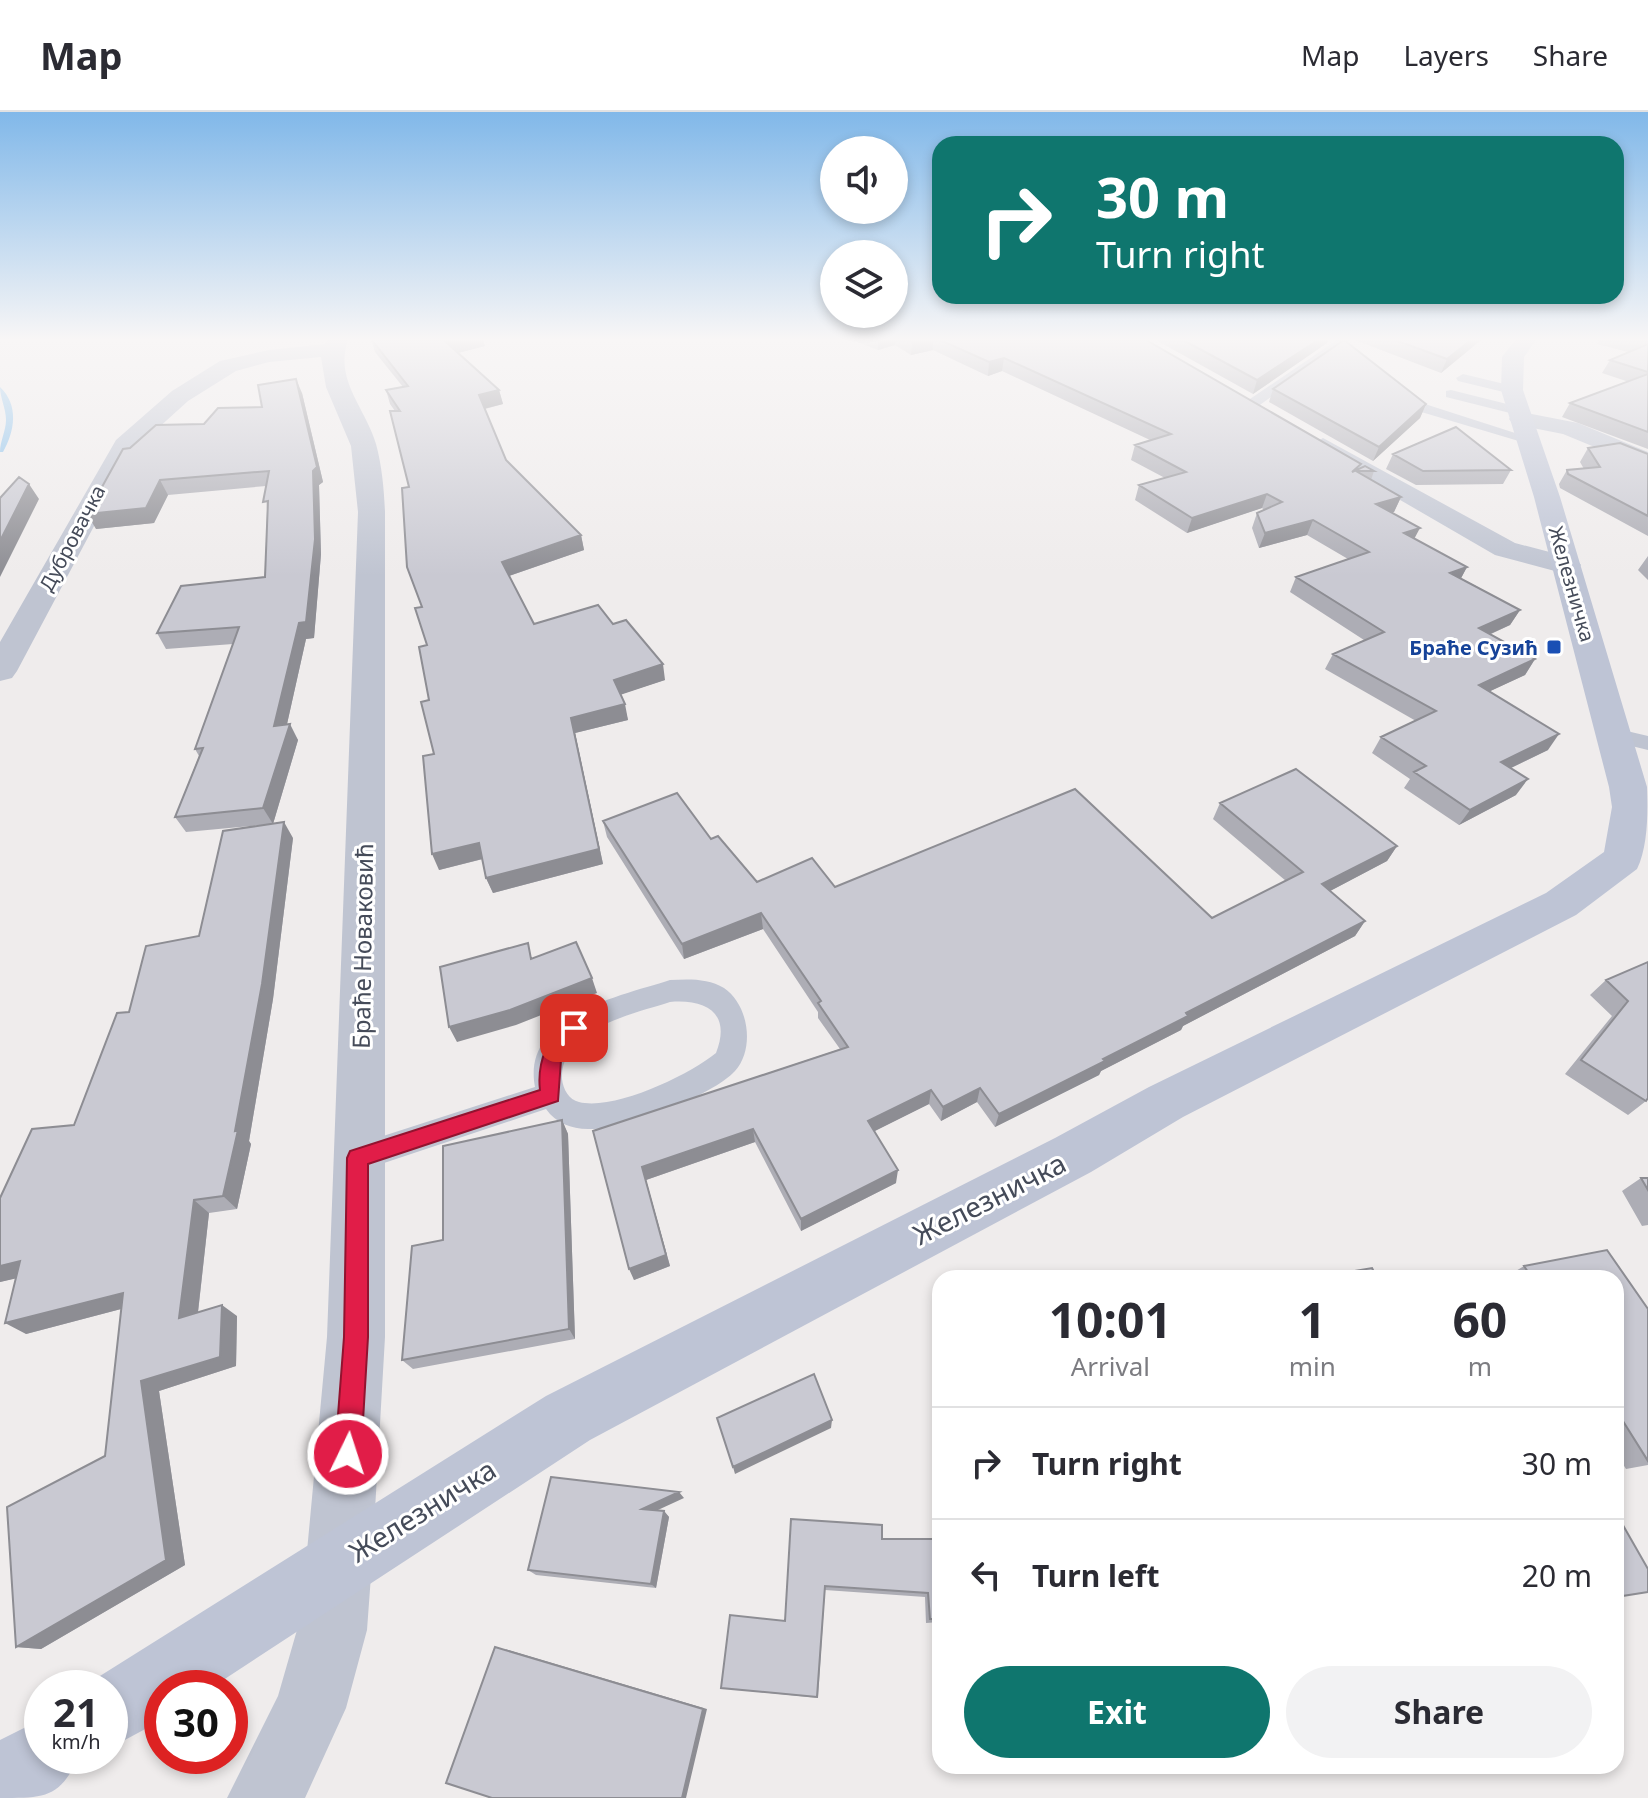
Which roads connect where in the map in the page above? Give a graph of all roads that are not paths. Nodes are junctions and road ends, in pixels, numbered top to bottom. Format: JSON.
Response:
{"nodes":[{"id":1,"x":155,"y":419,"type":"edge"},
{"id":2,"x":355,"y":419,"type":"edge"},
{"id":3,"x":1520,"y":419,"type":"edge"},
{"id":4,"x":1533,"y":419,"type":"edge"},
{"id":5,"x":1303,"y":433,"type":"edge"},
{"id":6,"x":1648,"y":461,"type":"edge"},
{"id":7,"x":1566,"y":565,"type":"junction"},
{"id":8,"x":0,"y":671,"type":"edge"},
{"id":9,"x":1614,"y":735,"type":"junction"},
{"id":10,"x":1648,"y":743,"type":"edge"},
{"id":11,"x":1638,"y":837,"type":"edge"},
{"id":12,"x":551,"y":1095,"type":"junction"},
{"id":13,"x":357,"y":1158,"type":"junction"},
{"id":14,"x":339,"y":1562,"type":"junction"},
{"id":15,"x":128,"y":1700,"type":"edge"},
{"id":16,"x":24,"y":1768,"type":"edge"},
{"id":17,"x":0,"y":1783,"type":"edge"},
{"id":18,"x":265,"y":1798,"type":"edge"}],
"edges":[{"from":1,"to":8,"type":"street","name":"Дубровачка"},
{"from":2,"to":13,"type":"street","name":"Браће Новаковић"},
{"from":3,"to":7,"type":"main road","name":"Железничка"},
{"from":4,"to":6,"type":"street"},
{"from":5,"to":7,"type":"street"},
{"from":7,"to":9,"type":"main road","name":"Железничка"},
{"from":9,"to":10,"type":"lane"},
{"from":9,"to":11,"type":"main road","name":"Железничка"},
{"from":11,"to":14,"type":"main road","name":"Железничка"},
{"from":12,"to":12,"type":"lane"},
{"from":12,"to":13,"type":"lane"},
{"from":13,"to":14,"type":"street","name":"Браће Новаковић"},
{"from":14,"to":15,"type":"main road","name":"Железничка"},
{"from":14,"to":18,"type":"street","name":"Браће Новаковић"},
{"from":16,"to":17,"type":"main road"}]}
